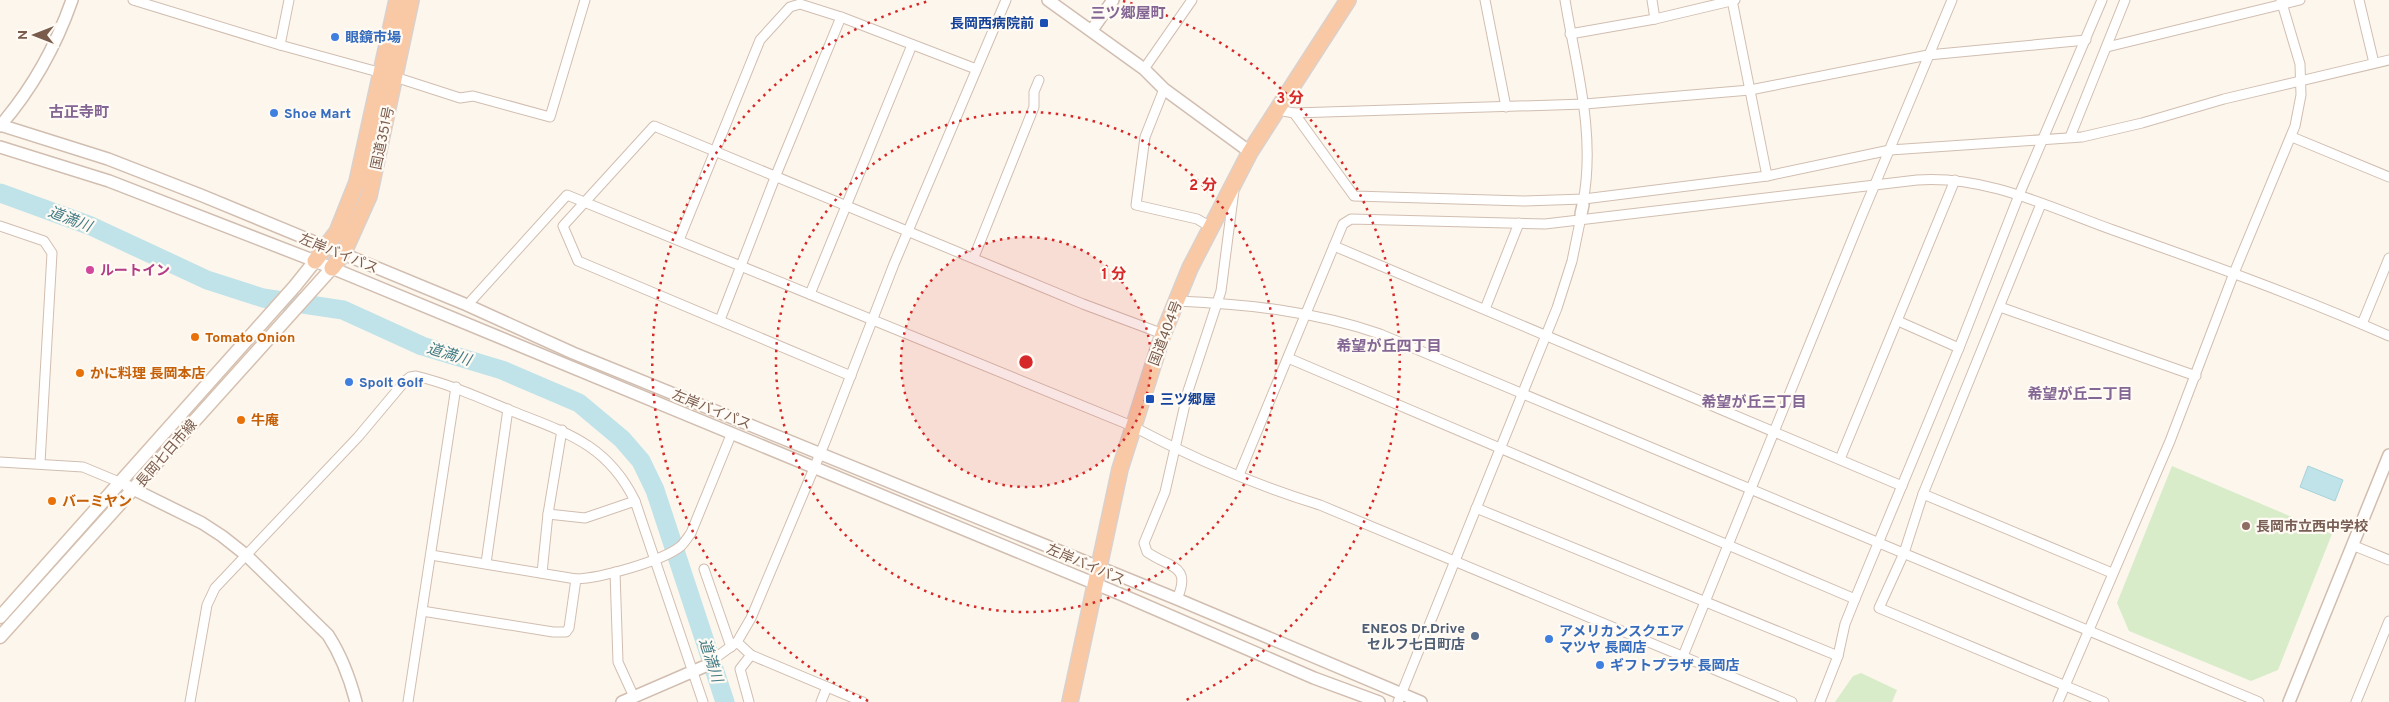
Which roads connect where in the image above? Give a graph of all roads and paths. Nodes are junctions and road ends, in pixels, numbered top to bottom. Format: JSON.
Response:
{"nodes":[{"id":1,"x":72,"y":0,"type":"edge"},
{"id":2,"x":133,"y":0,"type":"edge"},
{"id":3,"x":289,"y":0,"type":"edge"},
{"id":4,"x":397,"y":0,"type":"edge"},
{"id":5,"x":410,"y":0,"type":"edge"},
{"id":6,"x":585,"y":0,"type":"edge"},
{"id":7,"x":1006,"y":0,"type":"edge"},
{"id":8,"x":1048,"y":0,"type":"edge"},
{"id":9,"x":1112,"y":0,"type":"edge"},
{"id":10,"x":1192,"y":0,"type":"edge"},
{"id":11,"x":1348,"y":0,"type":"edge"},
{"id":12,"x":1486,"y":0,"type":"edge"},
{"id":13,"x":1564,"y":0,"type":"edge"},
{"id":14,"x":1652,"y":0,"type":"edge"},
{"id":15,"x":1733,"y":0,"type":"edge"},
{"id":16,"x":1952,"y":0,"type":"edge"},
{"id":17,"x":2102,"y":0,"type":"edge"},
{"id":18,"x":2125,"y":0,"type":"edge"},
{"id":19,"x":2300,"y":0,"type":"edge"},
{"id":20,"x":2359,"y":0,"type":"edge"},
{"id":21,"x":2282,"y":2,"type":"edge"},
{"id":22,"x":842,"y":17,"type":"junction"},
{"id":23,"x":1655,"y":19,"type":"junction"},
{"id":24,"x":1092,"y":30,"type":"junction"},
{"id":25,"x":1570,"y":34,"type":"junction"},
{"id":26,"x":2086,"y":40,"type":"junction"},
{"id":27,"x":912,"y":45,"type":"junction"},
{"id":28,"x":280,"y":46,"type":"junction"},
{"id":29,"x":2107,"y":47,"type":"junction"},
{"id":30,"x":1928,"y":55,"type":"junction"},
{"id":31,"x":2389,"y":60,"type":"edge"},
{"id":32,"x":2374,"y":63,"type":"junction"},
{"id":33,"x":976,"y":69,"type":"junction"},
{"id":34,"x":1144,"y":69,"type":"junction"},
{"id":35,"x":388,"y":75,"type":"junction"},
{"id":36,"x":1039,"y":80,"type":"dead end"},
{"id":37,"x":2302,"y":80,"type":"junction"},
{"id":38,"x":1164,"y":89,"type":"junction"},
{"id":39,"x":1750,"y":90,"type":"junction"},
{"id":40,"x":1585,"y":104,"type":"junction"},
{"id":41,"x":1506,"y":107,"type":"junction"},
{"id":42,"x":1278,"y":110,"type":"junction"},
{"id":43,"x":1294,"y":113,"type":"junction"},
{"id":44,"x":0,"y":125,"type":"edge"},
{"id":45,"x":2070,"y":137,"type":"junction"},
{"id":46,"x":2292,"y":137,"type":"junction"},
{"id":47,"x":2044,"y":140,"type":"junction"},
{"id":48,"x":0,"y":147,"type":"edge"},
{"id":49,"x":1890,"y":150,"type":"junction"},
{"id":50,"x":716,"y":151,"type":"junction"},
{"id":51,"x":1250,"y":152,"type":"junction"},
{"id":52,"x":776,"y":175,"type":"junction"},
{"id":53,"x":1767,"y":176,"type":"junction"},
{"id":54,"x":2389,"y":178,"type":"edge"},
{"id":55,"x":1955,"y":180,"type":"junction"},
{"id":56,"x":1235,"y":182,"type":"junction"},
{"id":57,"x":1876,"y":185,"type":"junction"},
{"id":58,"x":2019,"y":195,"type":"junction"},
{"id":59,"x":586,"y":202,"type":"junction"},
{"id":60,"x":847,"y":204,"type":"junction"},
{"id":61,"x":2041,"y":204,"type":"junction"},
{"id":62,"x":1582,"y":210,"type":"junction"},
{"id":63,"x":1519,"y":224,"type":"junction"},
{"id":64,"x":0,"y":226,"type":"edge"},
{"id":65,"x":1211,"y":227,"type":"junction"},
{"id":66,"x":908,"y":231,"type":"junction"},
{"id":67,"x":679,"y":240,"type":"junction"},
{"id":68,"x":1334,"y":246,"type":"junction"},
{"id":69,"x":326,"y":248,"type":"junction"},
{"id":70,"x":343,"y":254,"type":"junction"},
{"id":71,"x":974,"y":257,"type":"junction"},
{"id":72,"x":2389,"y":258,"type":"edge"},
{"id":73,"x":315,"y":261,"type":"junction"},
{"id":74,"x":740,"y":266,"type":"junction"},
{"id":75,"x":332,"y":268,"type":"junction"},
{"id":76,"x":2234,"y":273,"type":"junction"},
{"id":77,"x":810,"y":294,"type":"junction"},
{"id":78,"x":1177,"y":300,"type":"junction"},
{"id":79,"x":471,"y":301,"type":"dead end"},
{"id":80,"x":1218,"y":302,"type":"junction"},
{"id":81,"x":2000,"y":307,"type":"junction"},
{"id":82,"x":1485,"y":309,"type":"junction"},
{"id":83,"x":1305,"y":314,"type":"junction"},
{"id":84,"x":720,"y":320,"type":"junction"},
{"id":85,"x":873,"y":320,"type":"junction"},
{"id":86,"x":1898,"y":322,"type":"junction"},
{"id":87,"x":2362,"y":324,"type":"junction"},
{"id":88,"x":1163,"y":334,"type":"junction"},
{"id":89,"x":1546,"y":334,"type":"junction"},
{"id":90,"x":2389,"y":336,"type":"edge"},
{"id":91,"x":1959,"y":348,"type":"junction"},
{"id":92,"x":1288,"y":358,"type":"junction"},
{"id":93,"x":851,"y":376,"type":"junction"},
{"id":94,"x":2196,"y":376,"type":"junction"},
{"id":95,"x":456,"y":388,"type":"junction"},
{"id":96,"x":1523,"y":392,"type":"junction"},
{"id":97,"x":508,"y":409,"type":"junction"},
{"id":98,"x":1132,"y":426,"type":"junction"},
{"id":99,"x":562,"y":430,"type":"junction"},
{"id":100,"x":1774,"y":431,"type":"junction"},
{"id":101,"x":731,"y":434,"type":"junction"},
{"id":102,"x":1500,"y":448,"type":"junction"},
{"id":103,"x":1176,"y":449,"type":"junction"},
{"id":104,"x":820,"y":453,"type":"junction"},
{"id":105,"x":2389,"y":455,"type":"edge"},
{"id":106,"x":1840,"y":460,"type":"junction"},
{"id":107,"x":0,"y":462,"type":"edge"},
{"id":108,"x":40,"y":464,"type":"junction"},
{"id":109,"x":813,"y":468,"type":"junction"},
{"id":110,"x":1239,"y":475,"type":"junction"},
{"id":111,"x":119,"y":482,"type":"junction"},
{"id":112,"x":1902,"y":486,"type":"junction"},
{"id":113,"x":1751,"y":489,"type":"junction"},
{"id":114,"x":133,"y":490,"type":"junction"},
{"id":115,"x":1923,"y":494,"type":"junction"},
{"id":116,"x":635,"y":501,"type":"junction"},
{"id":117,"x":1476,"y":508,"type":"junction"},
{"id":118,"x":548,"y":514,"type":"junction"},
{"id":119,"x":1879,"y":543,"type":"junction"},
{"id":120,"x":1728,"y":544,"type":"junction"},
{"id":121,"x":2352,"y":545,"type":"junction"},
{"id":122,"x":1904,"y":553,"type":"junction"},
{"id":123,"x":246,"y":555,"type":"junction"},
{"id":124,"x":431,"y":555,"type":"junction"},
{"id":125,"x":657,"y":558,"type":"junction"},
{"id":126,"x":2389,"y":560,"type":"edge"},
{"id":127,"x":1454,"y":561,"type":"junction"},
{"id":128,"x":486,"y":563,"type":"junction"},
{"id":129,"x":704,"y":569,"type":"dead end"},
{"id":130,"x":1099,"y":569,"type":"junction"},
{"id":131,"x":615,"y":572,"type":"junction"},
{"id":132,"x":542,"y":573,"type":"junction"},
{"id":133,"x":2112,"y":573,"type":"junction"},
{"id":134,"x":576,"y":579,"type":"junction"},
{"id":135,"x":1095,"y":586,"type":"junction"},
{"id":136,"x":1855,"y":599,"type":"junction"},
{"id":137,"x":1177,"y":600,"type":"junction"},
{"id":138,"x":1705,"y":602,"type":"junction"},
{"id":139,"x":422,"y":611,"type":"junction"},
{"id":140,"x":0,"y":617,"type":"edge"},
{"id":141,"x":2389,"y":621,"type":"edge"},
{"id":142,"x":2087,"y":631,"type":"junction"},
{"id":143,"x":0,"y":638,"type":"edge"},
{"id":144,"x":732,"y":646,"type":"junction"},
{"id":145,"x":751,"y":655,"type":"junction"},
{"id":146,"x":1683,"y":656,"type":"junction"},
{"id":147,"x":1838,"y":656,"type":"junction"},
{"id":148,"x":698,"y":669,"type":"junction"},
{"id":149,"x":2065,"y":686,"type":"junction"},
{"id":150,"x":828,"y":687,"type":"junction"},
{"id":151,"x":634,"y":697,"type":"junction"},
{"id":152,"x":1400,"y":698,"type":"edge"},
{"id":153,"x":190,"y":702,"type":"edge"},
{"id":154,"x":356,"y":702,"type":"edge"},
{"id":155,"x":408,"y":702,"type":"edge"},
{"id":156,"x":622,"y":702,"type":"edge"},
{"id":157,"x":703,"y":702,"type":"edge"},
{"id":158,"x":749,"y":702,"type":"edge"},
{"id":159,"x":821,"y":702,"type":"edge"},
{"id":160,"x":863,"y":702,"type":"edge"},
{"id":161,"x":1070,"y":702,"type":"edge"},
{"id":162,"x":1379,"y":702,"type":"edge"},
{"id":163,"x":1421,"y":702,"type":"edge"},
{"id":164,"x":1792,"y":702,"type":"edge"},
{"id":165,"x":1820,"y":702,"type":"edge"},
{"id":166,"x":2058,"y":702,"type":"edge"},
{"id":167,"x":2104,"y":702,"type":"edge"},
{"id":168,"x":2259,"y":702,"type":"edge"},
{"id":169,"x":2289,"y":702,"type":"edge"},
{"id":170,"x":2356,"y":702,"type":"edge"}],
"edges":[{"from":1,"to":44,"type":"street"},
{"from":2,"to":28,"type":"street"},
{"from":3,"to":28,"type":"street"},
{"from":4,"to":35,"type":"highway"},
{"from":5,"to":35,"type":"highway","name":"国道351号"},
{"from":6,"to":35,"type":"street"},
{"from":7,"to":33,"type":"street"},
{"from":8,"to":24,"type":"street"},
{"from":9,"to":24,"type":"street"},
{"from":10,"to":34,"type":"street"},
{"from":11,"to":42,"type":"highway","name":"国道404号"},
{"from":12,"to":41,"type":"street"},
{"from":13,"to":25,"type":"street"},
{"from":14,"to":23,"type":"street"},
{"from":15,"to":23,"type":"street"},
{"from":15,"to":39,"type":"street"},
{"from":16,"to":30,"type":"street"},
{"from":17,"to":26,"type":"street"},
{"from":18,"to":29,"type":"street"},
{"from":19,"to":21,"type":"street"},
{"from":20,"to":32,"type":"street"},
{"from":21,"to":29,"type":"street"},
{"from":21,"to":37,"type":"street"},
{"from":22,"to":27,"type":"street"},
{"from":22,"to":50,"type":"street"},
{"from":22,"to":52,"type":"street"},
{"from":23,"to":25,"type":"street"},
{"from":24,"to":34,"type":"street"},
{"from":25,"to":40,"type":"street"},
{"from":26,"to":30,"type":"street"},
{"from":26,"to":47,"type":"street"},
{"from":27,"to":33,"type":"street"},
{"from":27,"to":60,"type":"street"},
{"from":28,"to":35,"type":"street"},
{"from":29,"to":45,"type":"street"},
{"from":30,"to":39,"type":"street"},
{"from":30,"to":49,"type":"street"},
{"from":31,"to":32,"type":"street"},
{"from":32,"to":37,"type":"street"},
{"from":33,"to":66,"type":"street"},
{"from":34,"to":38,"type":"street"},
{"from":35,"to":69,"type":"highway"},
{"from":35,"to":70,"type":"highway","name":"国道351号"},
{"from":36,"to":71,"type":"street"},
{"from":37,"to":45,"type":"street"},
{"from":37,"to":46,"type":"street"},
{"from":38,"to":51,"type":"street"},
{"from":38,"to":65,"type":"street"},
{"from":39,"to":40,"type":"street"},
{"from":39,"to":53,"type":"street"},
{"from":40,"to":41,"type":"street"},
{"from":40,"to":62,"type":"street"},
{"from":41,"to":43,"type":"street"},
{"from":42,"to":43,"type":"street"},
{"from":42,"to":51,"type":"highway","name":"国道404号"},
{"from":43,"to":62,"type":"street"},
{"from":44,"to":69,"type":"street","name":"左岸バイパス"},
{"from":45,"to":47,"type":"street"},
{"from":46,"to":54,"type":"street"},
{"from":46,"to":76,"type":"street"},
{"from":47,"to":49,"type":"street"},
{"from":47,"to":58,"type":"street"},
{"from":48,"to":73,"type":"street","name":"左岸バイパス"},
{"from":49,"to":53,"type":"street"},
{"from":49,"to":57,"type":"street"},
{"from":50,"to":52,"type":"street"},
{"from":50,"to":59,"type":"street"},
{"from":50,"to":67,"type":"street"},
{"from":51,"to":56,"type":"highway","name":"国道404号"},
{"from":52,"to":60,"type":"street"},
{"from":52,"to":74,"type":"street"},
{"from":53,"to":62,"type":"street"},
{"from":55,"to":57,"type":"street"},
{"from":55,"to":58,"type":"street"},
{"from":55,"to":86,"type":"street"},
{"from":56,"to":65,"type":"highway","name":"国道404号"},
{"from":56,"to":80,"type":"street"},
{"from":57,"to":62,"type":"street"},
{"from":57,"to":100,"type":"street"},
{"from":58,"to":61,"type":"street"},
{"from":58,"to":91,"type":"street"},
{"from":59,"to":67,"type":"street"},
{"from":59,"to":79,"type":"street"},
{"from":59,"to":84,"type":"street"},
{"from":60,"to":66,"type":"street"},
{"from":60,"to":77,"type":"street"},
{"from":61,"to":76,"type":"street"},
{"from":61,"to":81,"type":"street"},
{"from":62,"to":63,"type":"street"},
{"from":62,"to":89,"type":"street"},
{"from":63,"to":68,"type":"street"},
{"from":63,"to":82,"type":"street"},
{"from":64,"to":108,"type":"street"},
{"from":65,"to":78,"type":"highway","name":"国道404号"},
{"from":66,"to":71,"type":"street"},
{"from":66,"to":85,"type":"street"},
{"from":67,"to":74,"type":"street"},
{"from":68,"to":82,"type":"street"},
{"from":68,"to":83,"type":"street"},
{"from":69,"to":70,"type":"street","name":"左岸バイパス"},
{"from":69,"to":73,"type":"highway"},
{"from":70,"to":75,"type":"highway","name":"国道351号"},
{"from":70,"to":104,"type":"street","name":"左岸バイパス"},
{"from":71,"to":88,"type":"street"},
{"from":72,"to":87,"type":"street"},
{"from":73,"to":75,"type":"street","name":"左岸バイパス"},
{"from":73,"to":111,"type":"main road","name":"長岡七日市線"},
{"from":74,"to":77,"type":"street"},
{"from":74,"to":84,"type":"street"},
{"from":75,"to":101,"type":"street","name":"左岸バイパス"},
{"from":75,"to":114,"type":"main road","name":"長岡七日市線"},
{"from":76,"to":87,"type":"street"},
{"from":76,"to":94,"type":"street"},
{"from":77,"to":85,"type":"street"},
{"from":78,"to":80,"type":"street"},
{"from":78,"to":88,"type":"highway","name":"国道404号"},
{"from":80,"to":83,"type":"street"},
{"from":80,"to":103,"type":"street"},
{"from":81,"to":94,"type":"street"},
{"from":81,"to":115,"type":"street"},
{"from":82,"to":89,"type":"street"},
{"from":83,"to":92,"type":"street"},
{"from":83,"to":96,"type":"street"},
{"from":84,"to":93,"type":"street"},
{"from":85,"to":93,"type":"street"},
{"from":85,"to":98,"type":"street"},
{"from":86,"to":91,"type":"street"},
{"from":86,"to":106,"type":"street"},
{"from":87,"to":90,"type":"street"},
{"from":88,"to":98,"type":"highway","name":"国道404号"},
{"from":89,"to":96,"type":"street"},
{"from":89,"to":100,"type":"street"},
{"from":91,"to":112,"type":"street"},
{"from":92,"to":102,"type":"street"},
{"from":92,"to":110,"type":"street"},
{"from":93,"to":104,"type":"street"},
{"from":94,"to":133,"type":"street"},
{"from":95,"to":97,"type":"street"},
{"from":95,"to":123,"type":"street"},
{"from":95,"to":124,"type":"street"},
{"from":96,"to":102,"type":"street"},
{"from":96,"to":113,"type":"street"},
{"from":97,"to":99,"type":"street"},
{"from":97,"to":128,"type":"street"},
{"from":98,"to":103,"type":"street"},
{"from":98,"to":130,"type":"highway","name":"国道404号"},
{"from":99,"to":116,"type":"street"},
{"from":99,"to":118,"type":"street"},
{"from":100,"to":106,"type":"street"},
{"from":100,"to":113,"type":"street"},
{"from":101,"to":109,"type":"street","name":"左岸バイパス"},
{"from":101,"to":125,"type":"street"},
{"from":102,"to":117,"type":"street"},
{"from":102,"to":120,"type":"street"},
{"from":103,"to":110,"type":"street"},
{"from":103,"to":137,"type":"street"},
{"from":104,"to":109,"type":"street"},
{"from":104,"to":130,"type":"street","name":"左岸バイパス"},
{"from":105,"to":121,"type":"street"},
{"from":106,"to":112,"type":"street"},
{"from":107,"to":108,"type":"street"},
{"from":108,"to":111,"type":"street"},
{"from":109,"to":135,"type":"street","name":"左岸バイパス"},
{"from":109,"to":144,"type":"street"},
{"from":110,"to":127,"type":"street"},
{"from":111,"to":114,"type":"street"},
{"from":111,"to":140,"type":"main road","name":"長岡七日市線"},
{"from":112,"to":119,"type":"street"},
{"from":113,"to":119,"type":"street"},
{"from":113,"to":120,"type":"street"},
{"from":114,"to":123,"type":"street"},
{"from":114,"to":143,"type":"main road","name":"長岡七日市線"},
{"from":115,"to":122,"type":"street"},
{"from":115,"to":133,"type":"street"},
{"from":116,"to":118,"type":"street"},
{"from":116,"to":125,"type":"street"},
{"from":117,"to":127,"type":"street"},
{"from":117,"to":138,"type":"street"},
{"from":118,"to":132,"type":"street"},
{"from":119,"to":122,"type":"street"},
{"from":119,"to":136,"type":"street"},
{"from":120,"to":136,"type":"street"},
{"from":120,"to":138,"type":"street"},
{"from":121,"to":126,"type":"street"},
{"from":121,"to":169,"type":"street"},
{"from":122,"to":142,"type":"street"},
{"from":122,"to":149,"type":"street"},
{"from":123,"to":153,"type":"street"},
{"from":123,"to":154,"type":"street"},
{"from":124,"to":128,"type":"street"},
{"from":124,"to":139,"type":"street"},
{"from":125,"to":131,"type":"street"},
{"from":125,"to":148,"type":"street"},
{"from":127,"to":146,"type":"street"},
{"from":127,"to":152,"type":"street"},
{"from":128,"to":132,"type":"street"},
{"from":129,"to":144,"type":"street"},
{"from":130,"to":135,"type":"highway","name":"国道404号"},
{"from":130,"to":137,"type":"street","name":"左岸バイパス"},
{"from":131,"to":134,"type":"street"},
{"from":131,"to":151,"type":"street"},
{"from":132,"to":134,"type":"street"},
{"from":133,"to":142,"type":"street"},
{"from":134,"to":139,"type":"street"},
{"from":135,"to":161,"type":"highway","name":"国道404号"},
{"from":135,"to":162,"type":"street","name":"左岸バイパス"},
{"from":136,"to":147,"type":"street"},
{"from":137,"to":152,"type":"street","name":"左岸バイパス"},
{"from":138,"to":146,"type":"street"},
{"from":138,"to":147,"type":"street"},
{"from":139,"to":155,"type":"street"},
{"from":141,"to":170,"type":"street"},
{"from":142,"to":149,"type":"street"},
{"from":142,"to":168,"type":"street"},
{"from":144,"to":145,"type":"street"},
{"from":144,"to":148,"type":"street"},
{"from":145,"to":150,"type":"street"},
{"from":145,"to":158,"type":"street"},
{"from":146,"to":164,"type":"street"},
{"from":147,"to":165,"type":"street"},
{"from":148,"to":151,"type":"street"},
{"from":148,"to":157,"type":"street"},
{"from":149,"to":166,"type":"street"},
{"from":149,"to":167,"type":"street"},
{"from":150,"to":159,"type":"street"},
{"from":150,"to":160,"type":"street"},
{"from":151,"to":156,"type":"street"},
{"from":152,"to":163,"type":"street","name":"左岸バイパス"}]}
